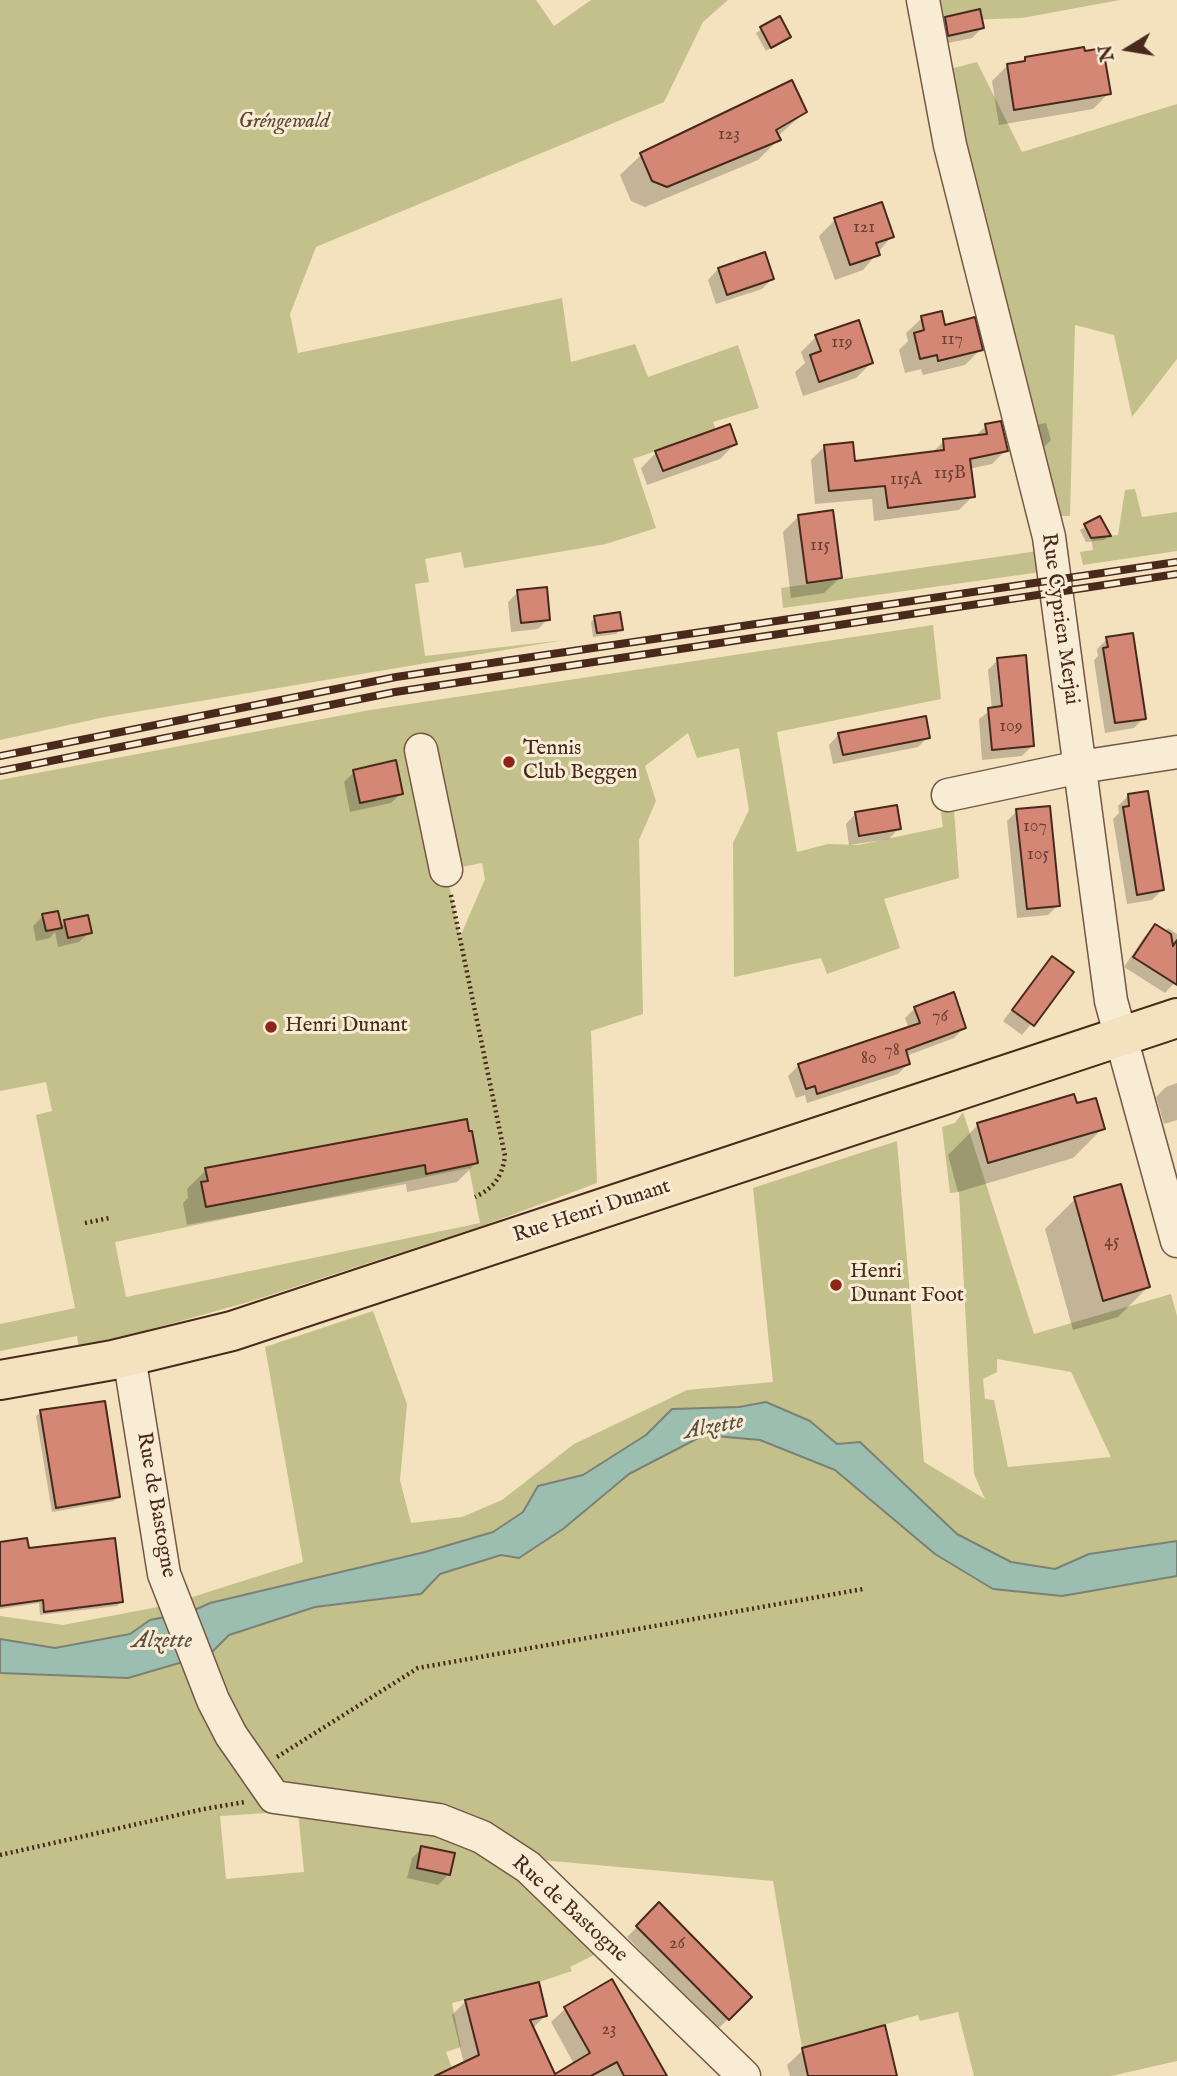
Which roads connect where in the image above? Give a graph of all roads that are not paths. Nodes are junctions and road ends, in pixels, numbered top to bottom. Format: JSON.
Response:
{"nodes":[{"id":1,"x":923,"y":0,"type":"edge"},
{"id":2,"x":421,"y":750,"type":"dead end"},
{"id":3,"x":1177,"y":752,"type":"edge"},
{"id":4,"x":1080,"y":767,"type":"junction"},
{"id":5,"x":948,"y":795,"type":"dead end"},
{"id":6,"x":446,"y":870,"type":"road end"},
{"id":7,"x":1177,"y":1018,"type":"edge"},
{"id":8,"x":1121,"y":1038,"type":"junction"},
{"id":9,"x":1177,"y":1241,"type":"edge"},
{"id":10,"x":129,"y":1356,"type":"junction"},
{"id":11,"x":0,"y":1380,"type":"edge"},
{"id":12,"x":744,"y":2076,"type":"edge"}],
"edges":[{"from":1,"to":4,"type":"street","name":"Rue Cyprien Merjai"},
{"from":2,"to":6,"type":"street"},
{"from":3,"to":4,"type":"street"},
{"from":4,"to":5,"type":"street"},
{"from":4,"to":8,"type":"street","name":"Rue Cyprien Merjai"},
{"from":7,"to":8,"type":"main road","name":"Rue Henri Dunant"},
{"from":8,"to":9,"type":"street","name":"Rue Cyprien Merjai"},
{"from":8,"to":10,"type":"main road","name":"Rue Henri Dunant"},
{"from":10,"to":11,"type":"main road","name":"Rue Henri Dunant"},
{"from":10,"to":12,"type":"street","name":"Rue de Bastogne"}]}
